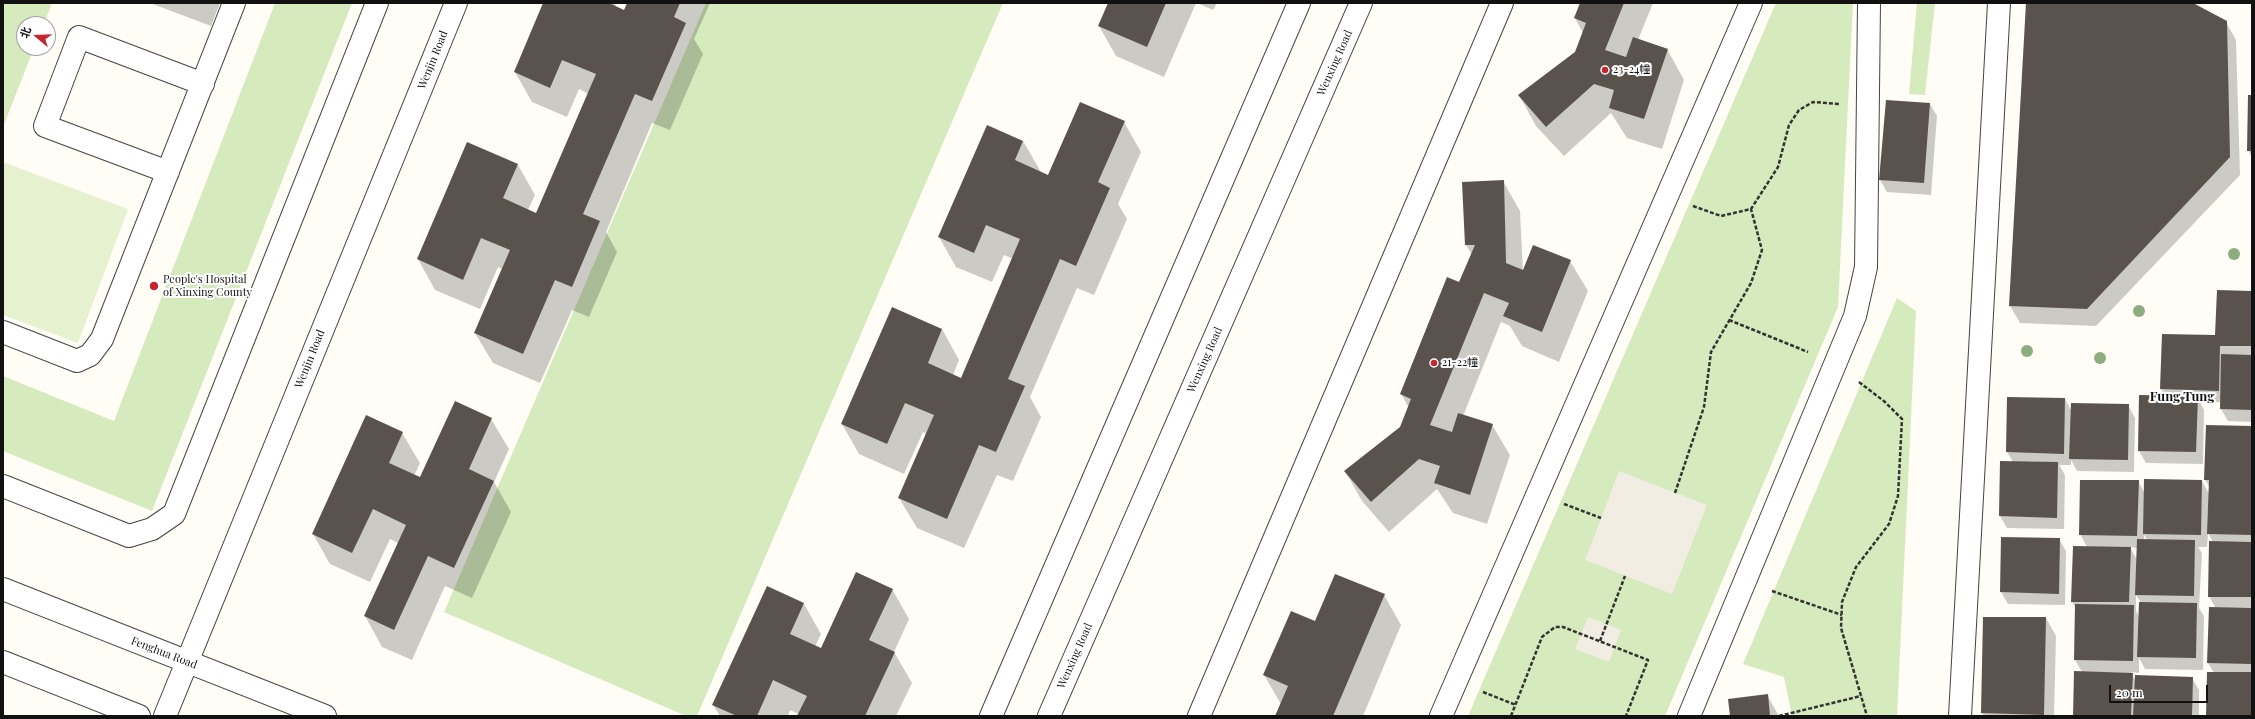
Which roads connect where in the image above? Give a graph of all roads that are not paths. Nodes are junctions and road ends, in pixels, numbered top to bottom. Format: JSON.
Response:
{"nodes":[{"id":1,"x":234,"y":3,"type":"edge"},
{"id":2,"x":377,"y":3,"type":"edge"},
{"id":3,"x":456,"y":3,"type":"edge"},
{"id":4,"x":1299,"y":3,"type":"edge"},
{"id":5,"x":1361,"y":3,"type":"edge"},
{"id":6,"x":1502,"y":3,"type":"edge"},
{"id":7,"x":1751,"y":3,"type":"edge"},
{"id":8,"x":1869,"y":3,"type":"edge"},
{"id":9,"x":2000,"y":3,"type":"edge"},
{"id":10,"x":202,"y":84,"type":"junction"},
{"id":11,"x":168,"y":172,"type":"junction"},
{"id":12,"x":3,"y":332,"type":"edge"},
{"id":13,"x":3,"y":486,"type":"edge"},
{"id":14,"x":3,"y":589,"type":"edge"},
{"id":15,"x":3,"y":662,"type":"edge"},
{"id":16,"x":187,"y":662,"type":"junction"},
{"id":17,"x":139,"y":716,"type":"edge"},
{"id":18,"x":165,"y":716,"type":"edge"},
{"id":19,"x":325,"y":716,"type":"edge"},
{"id":20,"x":991,"y":716,"type":"edge"},
{"id":21,"x":1049,"y":716,"type":"edge"},
{"id":22,"x":1199,"y":716,"type":"edge"},
{"id":23,"x":1441,"y":716,"type":"edge"},
{"id":24,"x":1689,"y":716,"type":"edge"},
{"id":25,"x":1960,"y":716,"type":"edge"}],
"edges":[{"from":1,"to":10,"type":"street"},
{"from":2,"to":13,"type":"street"},
{"from":3,"to":16,"type":"street","name":"Wenjin Road"},
{"from":4,"to":20,"type":"street"},
{"from":5,"to":21,"type":"street","name":"Wenxing Road"},
{"from":6,"to":22,"type":"street"},
{"from":7,"to":23,"type":"street"},
{"from":8,"to":24,"type":"street"},
{"from":9,"to":25,"type":"street"},
{"from":10,"to":11,"type":"street"},
{"from":10,"to":11,"type":"street"},
{"from":11,"to":12,"type":"street"},
{"from":14,"to":16,"type":"street","name":"Fenghua Road"},
{"from":15,"to":17,"type":"street"},
{"from":16,"to":18,"type":"street","name":"Wenjin Road"},
{"from":16,"to":19,"type":"street","name":"Fenghua Road"}]}
